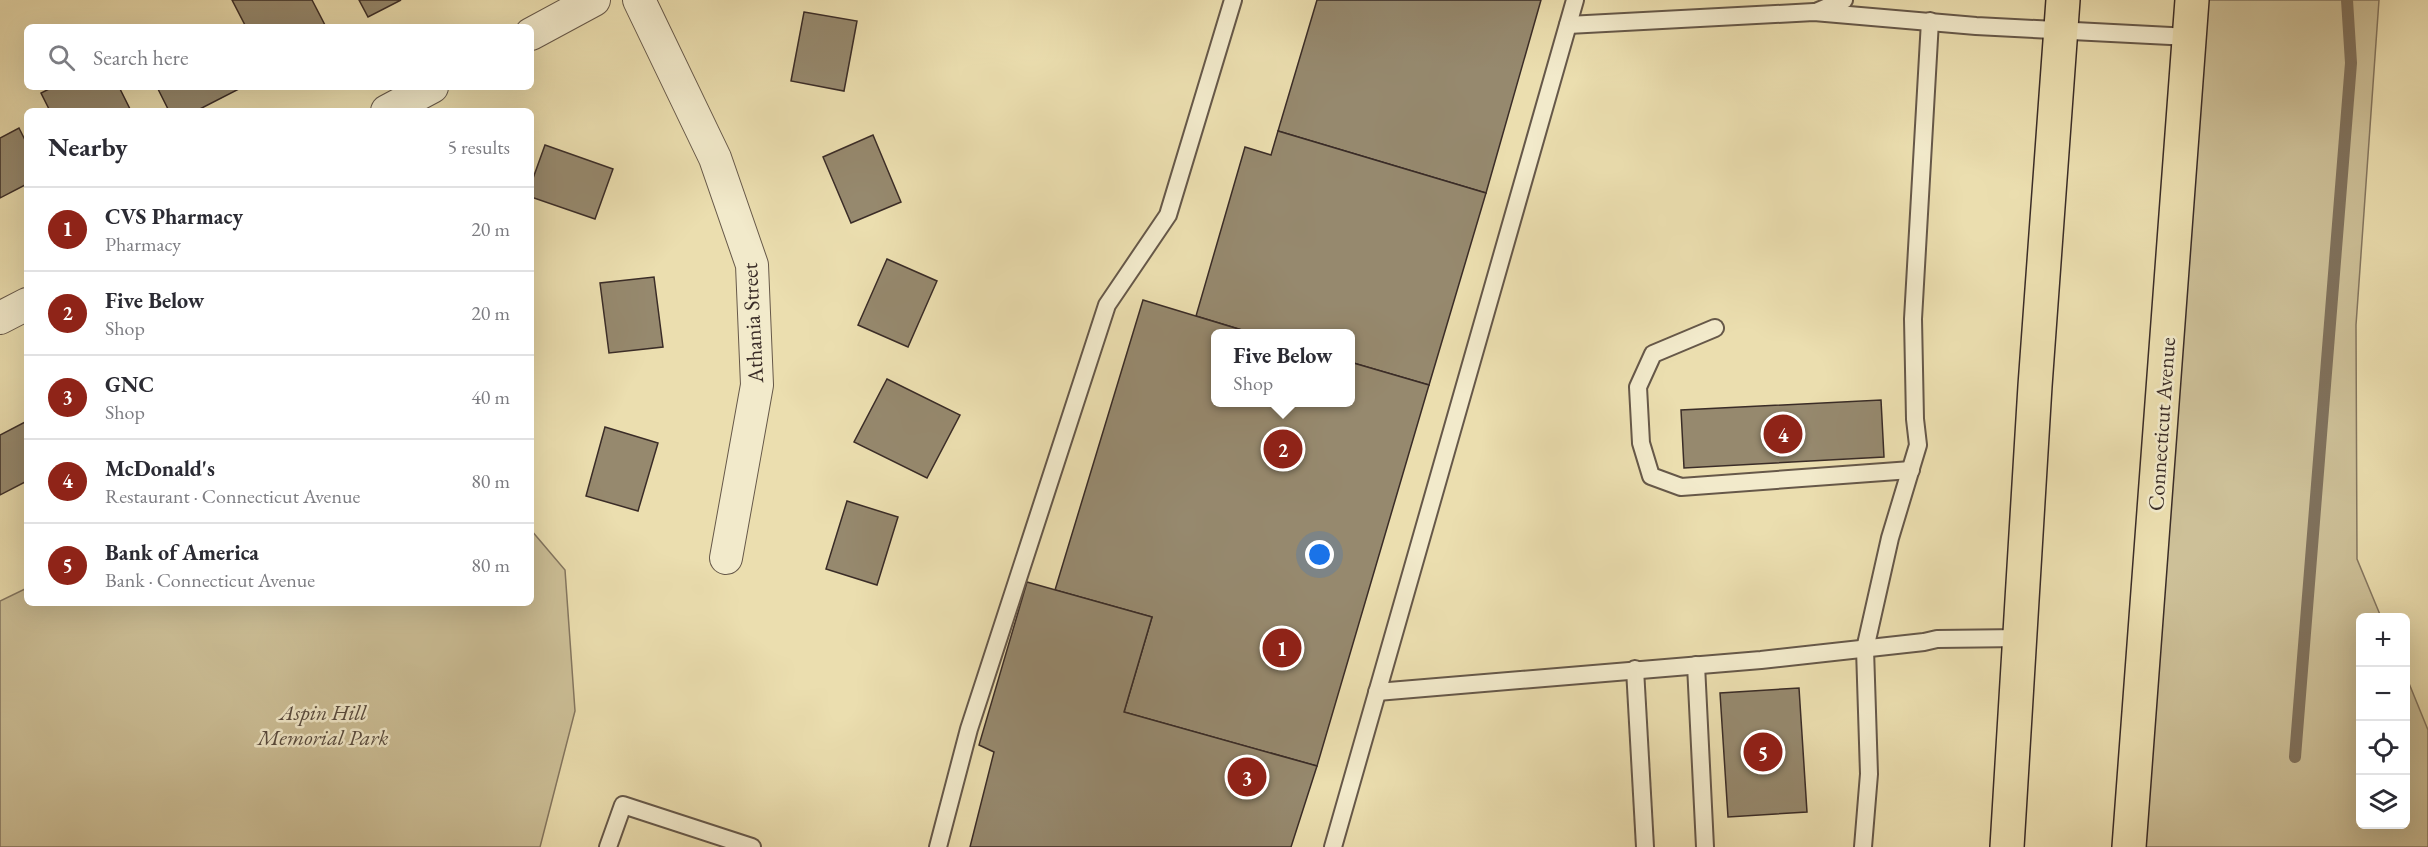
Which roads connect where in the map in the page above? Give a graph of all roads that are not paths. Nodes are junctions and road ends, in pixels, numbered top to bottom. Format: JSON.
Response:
{"nodes":[{"id":1,"x":594,"y":0,"type":"edge"},
{"id":2,"x":639,"y":0,"type":"edge"},
{"id":3,"x":1233,"y":0,"type":"edge"},
{"id":4,"x":1575,"y":0,"type":"edge"},
{"id":5,"x":1844,"y":0,"type":"edge"},
{"id":6,"x":2192,"y":0,"type":"edge"},
{"id":7,"x":1814,"y":12,"type":"junction"},
{"id":8,"x":2063,"y":15,"type":"edge"},
{"id":9,"x":1930,"y":21,"type":"junction"},
{"id":10,"x":1568,"y":25,"type":"junction"},
{"id":11,"x":534,"y":32,"type":"edge"},
{"id":12,"x":2190,"y":37,"type":"junction"},
{"id":13,"x":426,"y":90,"type":"edge"},
{"id":14,"x":393,"y":108,"type":"edge"},
{"id":15,"x":24,"y":306,"type":"edge"},
{"id":16,"x":0,"y":318,"type":"edge"},
{"id":17,"x":1714,"y":328,"type":"dead end"},
{"id":18,"x":1911,"y":470,"type":"junction"},
{"id":19,"x":726,"y":558,"type":"dead end"},
{"id":20,"x":2021,"y":638,"type":"junction"},
{"id":21,"x":1865,"y":649,"type":"junction"},
{"id":22,"x":1696,"y":665,"type":"junction"},
{"id":23,"x":1635,"y":669,"type":"junction"},
{"id":24,"x":1377,"y":692,"type":"junction"},
{"id":25,"x":608,"y":847,"type":"edge"},
{"id":26,"x":752,"y":847,"type":"edge"},
{"id":27,"x":938,"y":847,"type":"edge"},
{"id":28,"x":1333,"y":847,"type":"edge"},
{"id":29,"x":1646,"y":847,"type":"edge"},
{"id":30,"x":1705,"y":847,"type":"edge"},
{"id":31,"x":1863,"y":847,"type":"edge"},
{"id":32,"x":2007,"y":847,"type":"edge"},
{"id":33,"x":2129,"y":847,"type":"edge"}],
"edges":[{"from":1,"to":11,"type":"street"},
{"from":2,"to":19,"type":"street","name":"Athania Street"},
{"from":3,"to":27,"type":"lane"},
{"from":4,"to":10,"type":"lane"},
{"from":5,"to":7,"type":"lane"},
{"from":6,"to":12,"type":"main road","name":"Connecticut Avenue"},
{"from":7,"to":9,"type":"lane"},
{"from":7,"to":10,"type":"lane"},
{"from":8,"to":9,"type":"lane"},
{"from":8,"to":12,"type":"lane"},
{"from":8,"to":20,"type":"main road"},
{"from":9,"to":18,"type":"lane"},
{"from":10,"to":24,"type":"lane"},
{"from":12,"to":33,"type":"main road","name":"Connecticut Avenue"},
{"from":13,"to":14,"type":"street"},
{"from":15,"to":16,"type":"street"},
{"from":17,"to":18,"type":"lane"},
{"from":18,"to":21,"type":"lane"},
{"from":20,"to":21,"type":"lane"},
{"from":20,"to":32,"type":"main road"},
{"from":21,"to":22,"type":"lane"},
{"from":21,"to":31,"type":"lane"},
{"from":22,"to":23,"type":"lane"},
{"from":22,"to":30,"type":"lane"},
{"from":23,"to":24,"type":"lane"},
{"from":23,"to":29,"type":"lane"},
{"from":24,"to":28,"type":"lane"},
{"from":25,"to":26,"type":"lane"}]}
